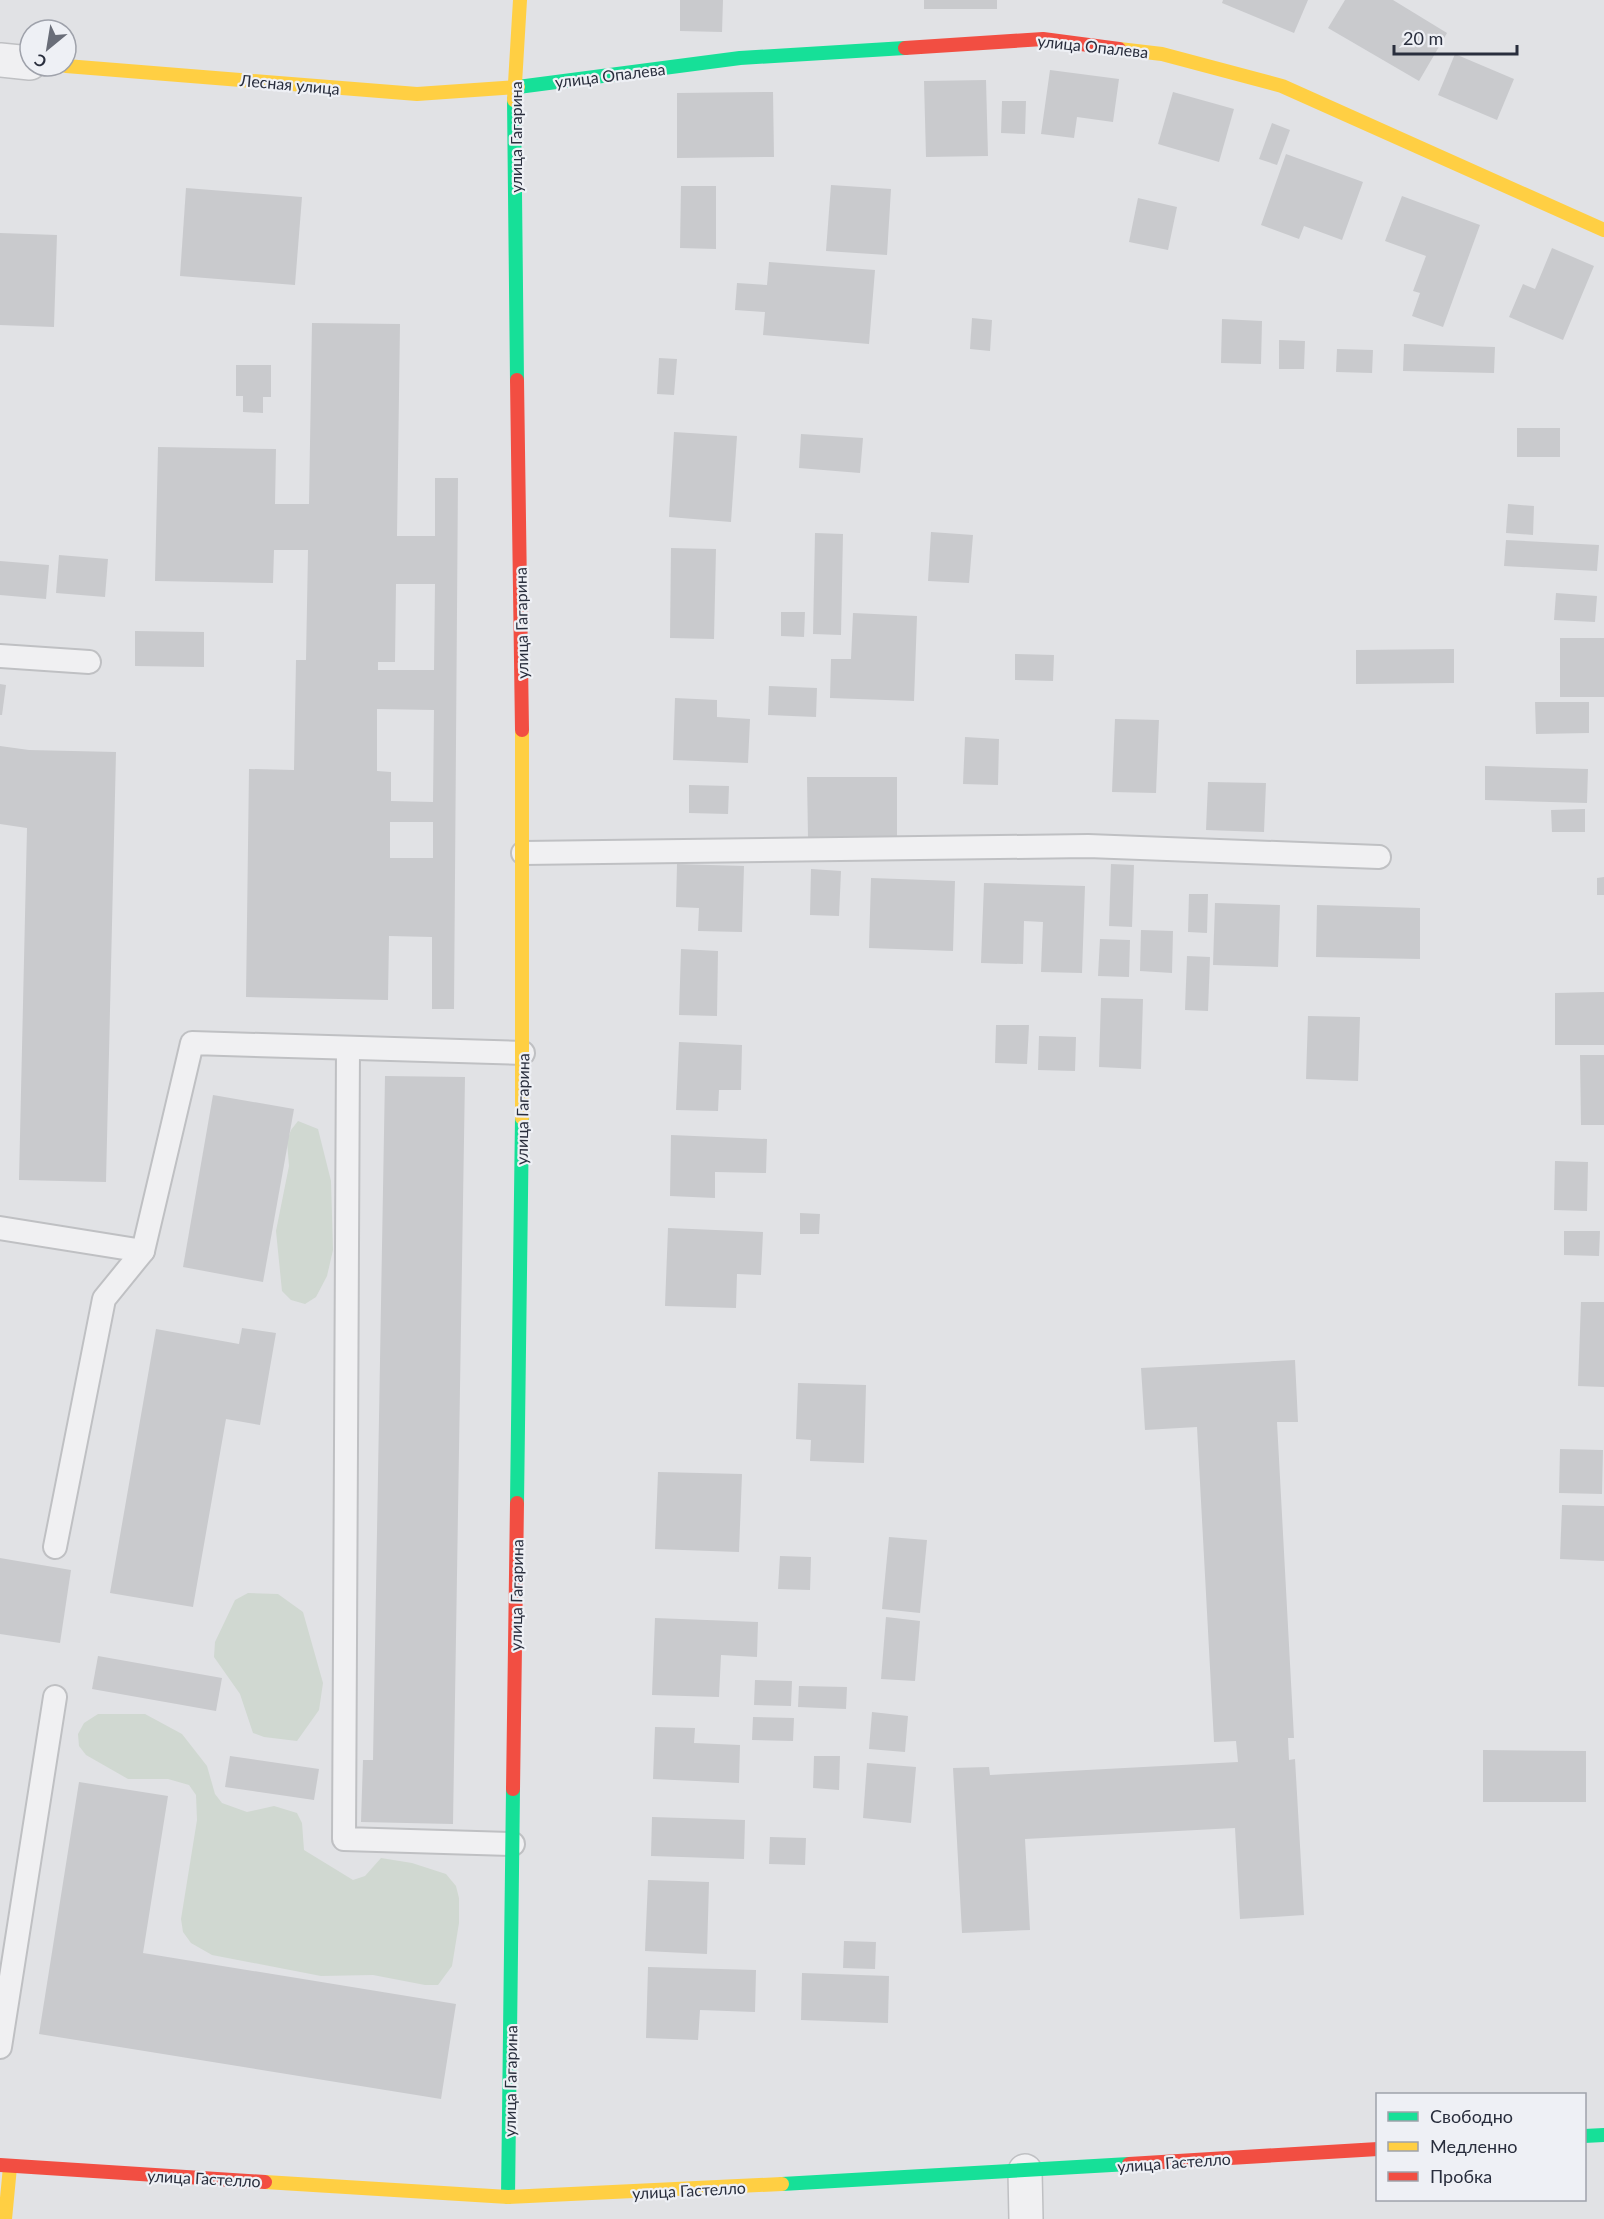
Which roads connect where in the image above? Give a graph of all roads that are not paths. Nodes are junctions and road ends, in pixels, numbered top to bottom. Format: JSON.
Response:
{"nodes":[{"id":1,"x":520,"y":0,"type":"edge"},
{"id":2,"x":0,"y":60,"type":"edge"},
{"id":3,"x":18,"y":62,"type":"edge"},
{"id":4,"x":78,"y":67,"type":"edge"},
{"id":5,"x":514,"y":87,"type":"junction"},
{"id":6,"x":1604,"y":230,"type":"edge"},
{"id":7,"x":0,"y":656,"type":"edge"},
{"id":8,"x":89,"y":662,"type":"dead end"},
{"id":9,"x":523,"y":853,"type":"junction"},
{"id":10,"x":1379,"y":857,"type":"dead end"},
{"id":11,"x":348,"y":1049,"type":"junction"},
{"id":12,"x":523,"y":1053,"type":"junction"},
{"id":13,"x":0,"y":1228,"type":"edge"},
{"id":14,"x":142,"y":1251,"type":"junction"},
{"id":15,"x":55,"y":1547,"type":"dead end"},
{"id":16,"x":55,"y":1697,"type":"dead end"},
{"id":17,"x":513,"y":1844,"type":"junction"},
{"id":18,"x":0,"y":2047,"type":"edge"},
{"id":19,"x":1604,"y":2135,"type":"edge"},
{"id":20,"x":1586,"y":2136,"type":"edge"},
{"id":21,"x":1376,"y":2149,"type":"edge"},
{"id":22,"x":5,"y":2166,"type":"edge"},
{"id":23,"x":1025,"y":2172,"type":"junction"},
{"id":24,"x":508,"y":2208,"type":"edge"},
{"id":25,"x":5,"y":2219,"type":"edge"},
{"id":26,"x":1026,"y":2219,"type":"edge"}],
"edges":[{"from":1,"to":5,"type":"main road","name":"улица Гагарина"},
{"from":2,"to":3,"type":"street"},
{"from":4,"to":5,"type":"main road","name":"Лесная улица"},
{"from":5,"to":6,"type":"main road","name":"улица Опалева"},
{"from":5,"to":9,"type":"main road","name":"улица Гагарина"},
{"from":7,"to":8,"type":"lane"},
{"from":9,"to":10,"type":"lane"},
{"from":9,"to":12,"type":"main road","name":"улица Гагарина"},
{"from":11,"to":12,"type":"lane"},
{"from":11,"to":14,"type":"lane"},
{"from":11,"to":17,"type":"lane"},
{"from":12,"to":17,"type":"main road","name":"улица Гагарина"},
{"from":13,"to":14,"type":"lane"},
{"from":14,"to":15,"type":"lane"},
{"from":16,"to":18,"type":"lane"},
{"from":17,"to":24,"type":"main road","name":"улица Гагарина"},
{"from":19,"to":20,"type":"main road"},
{"from":21,"to":23,"type":"main road","name":"улица Гастелло"},
{"from":22,"to":24,"type":"main road","name":"улица Гастелло"},
{"from":22,"to":25,"type":"main road"},
{"from":23,"to":24,"type":"main road","name":"улица Гастелло"},
{"from":23,"to":26,"type":"street"}]}
